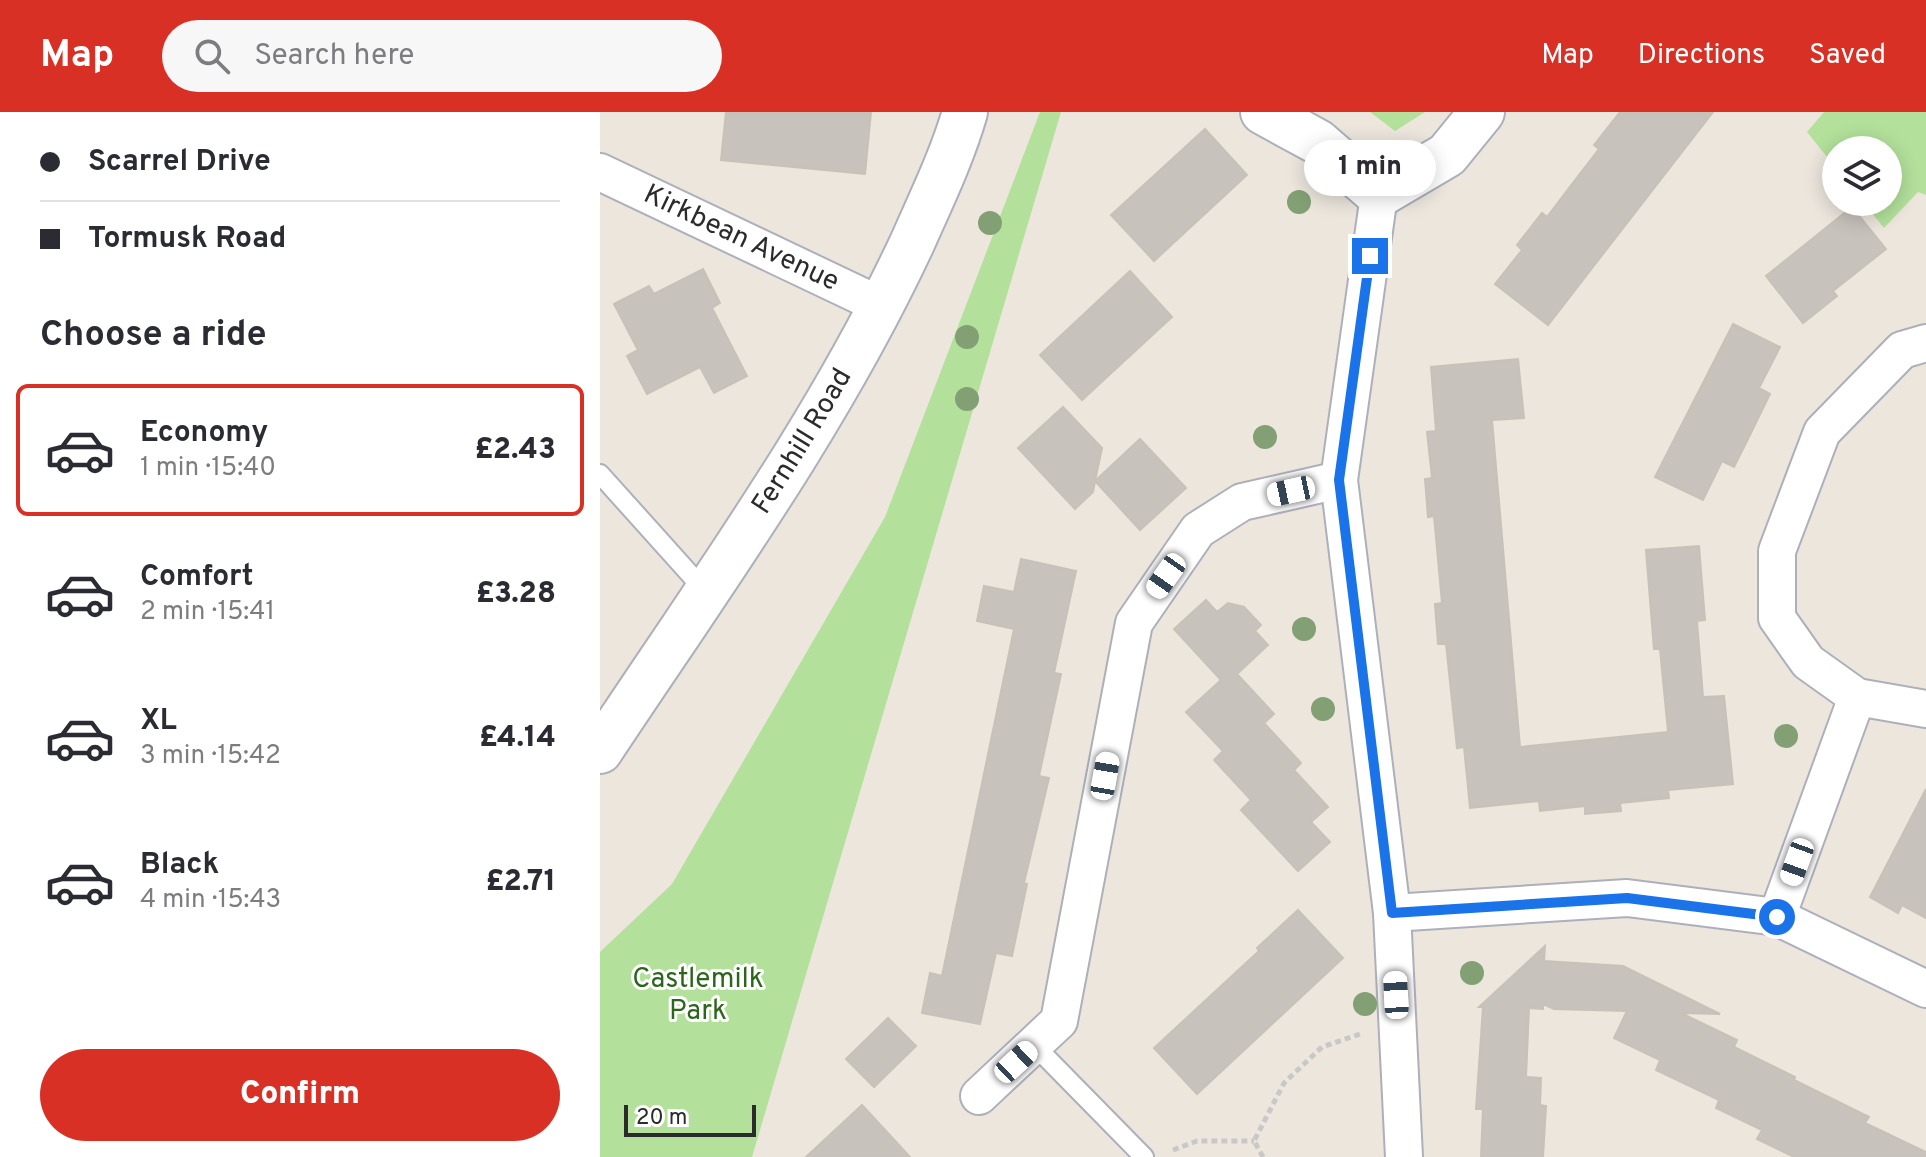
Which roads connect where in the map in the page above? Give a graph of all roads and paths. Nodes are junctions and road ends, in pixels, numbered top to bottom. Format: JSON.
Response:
{"nodes":[{"id":1,"x":965,"y":112,"type":"edge"},
{"id":2,"x":1263,"y":112,"type":"edge"},
{"id":3,"x":1482,"y":112,"type":"edge"},
{"id":4,"x":600,"y":172,"type":"edge"},
{"id":5,"x":1379,"y":195,"type":"junction"},
{"id":6,"x":882,"y":306,"type":"junction"},
{"id":7,"x":1926,"y":343,"type":"edge"},
{"id":8,"x":600,"y":474,"type":"edge"},
{"id":9,"x":1339,"y":480,"type":"junction"},
{"id":10,"x":706,"y":592,"type":"junction"},
{"id":11,"x":1857,"y":697,"type":"junction"},
{"id":12,"x":1926,"y":709,"type":"edge"},
{"id":13,"x":600,"y":751,"type":"edge"},
{"id":14,"x":1392,"y":913,"type":"junction"},
{"id":15,"x":1777,"y":917,"type":"junction"},
{"id":16,"x":1926,"y":989,"type":"edge"},
{"id":17,"x":1397,"y":1022,"type":"junction"},
{"id":18,"x":1034,"y":1045,"type":"junction"},
{"id":19,"x":979,"y":1096,"type":"dead end"},
{"id":20,"x":1254,"y":1141,"type":"junction"},
{"id":21,"x":1169,"y":1152,"type":"dead end"},
{"id":22,"x":1144,"y":1157,"type":"edge"},
{"id":23,"x":1263,"y":1157,"type":"edge"},
{"id":24,"x":1404,"y":1157,"type":"edge"}],
"edges":[{"from":1,"to":6,"type":"street","name":"Fernhill Road"},
{"from":2,"to":5,"type":"street"},
{"from":3,"to":5,"type":"street"},
{"from":4,"to":6,"type":"street","name":"Kirkbean Avenue"},
{"from":5,"to":9,"type":"street"},
{"from":6,"to":10,"type":"street","name":"Fernhill Road"},
{"from":7,"to":11,"type":"street"},
{"from":8,"to":10,"type":"lane"},
{"from":9,"to":14,"type":"street"},
{"from":9,"to":18,"type":"street"},
{"from":10,"to":13,"type":"street","name":"Fernhill Road"},
{"from":11,"to":12,"type":"street"},
{"from":11,"to":15,"type":"street"},
{"from":14,"to":15,"type":"street"},
{"from":14,"to":17,"type":"street"},
{"from":15,"to":16,"type":"street"},
{"from":17,"to":20,"type":"path"},
{"from":17,"to":24,"type":"street"},
{"from":18,"to":19,"type":"street"},
{"from":18,"to":22,"type":"lane"},
{"from":20,"to":21,"type":"path"},
{"from":20,"to":23,"type":"path"}]}
